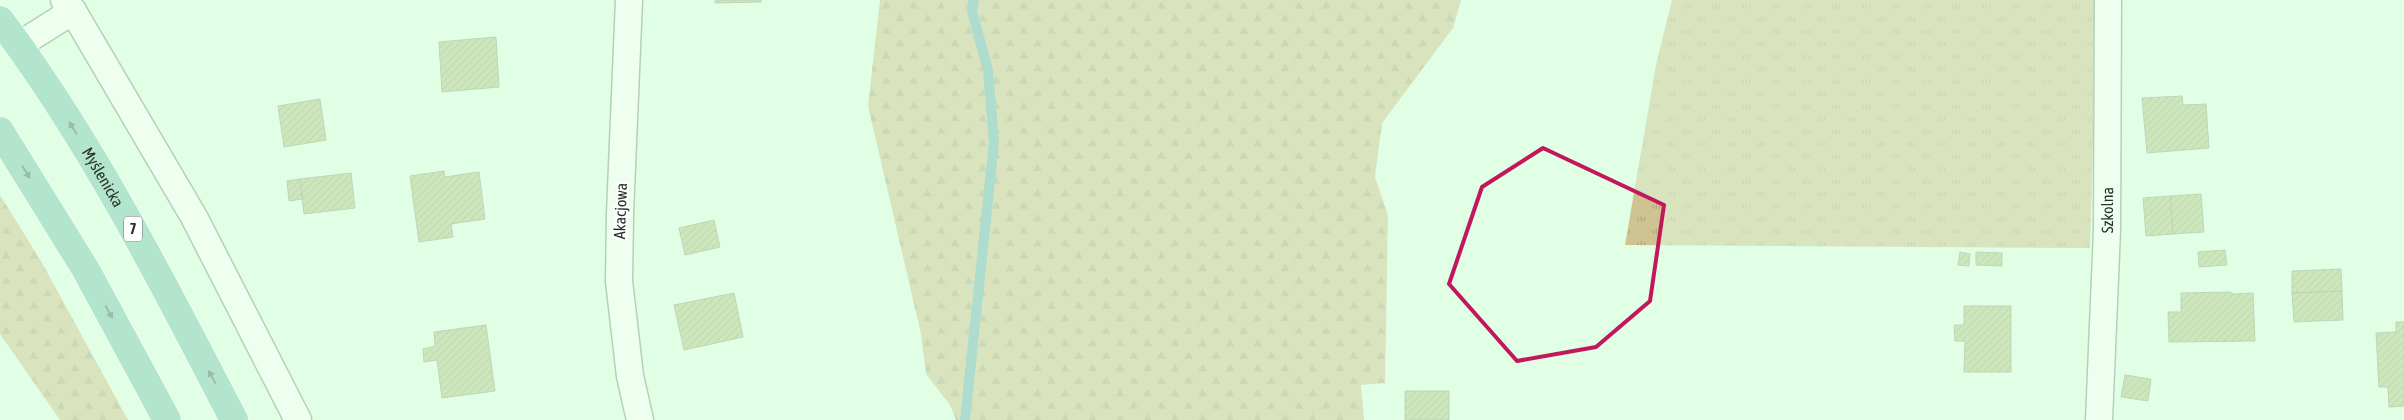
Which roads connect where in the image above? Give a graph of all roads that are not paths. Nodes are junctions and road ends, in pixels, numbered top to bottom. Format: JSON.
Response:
{"nodes":[{"id":1,"x":630,"y":0,"type":"edge"},
{"id":2,"x":2108,"y":0,"type":"edge"},
{"id":3,"x":68,"y":6,"type":"edge"},
{"id":4,"x":0,"y":20,"type":"edge"},
{"id":5,"x":19,"y":45,"type":"junction"},
{"id":6,"x":0,"y":131,"type":"edge"},
{"id":7,"x":167,"y":420,"type":"edge"},
{"id":8,"x":234,"y":420,"type":"edge"},
{"id":9,"x":298,"y":420,"type":"edge"},
{"id":10,"x":640,"y":420,"type":"edge"},
{"id":11,"x":2099,"y":420,"type":"edge"}],
"edges":[{"from":1,"to":10,"type":"street","name":"Akacjowa"},
{"from":2,"to":11,"type":"street","name":"Szkolna"},
{"from":3,"to":5,"type":"street"},
{"from":3,"to":9,"type":"street"},
{"from":4,"to":5,"type":"highway","name":"Myślenicka","number":"7"},
{"from":8,"to":5,"type":"highway","name":"Myślenicka","number":"7","one_way":true},
{"from":6,"to":7,"type":"highway","one_way":true}]}
